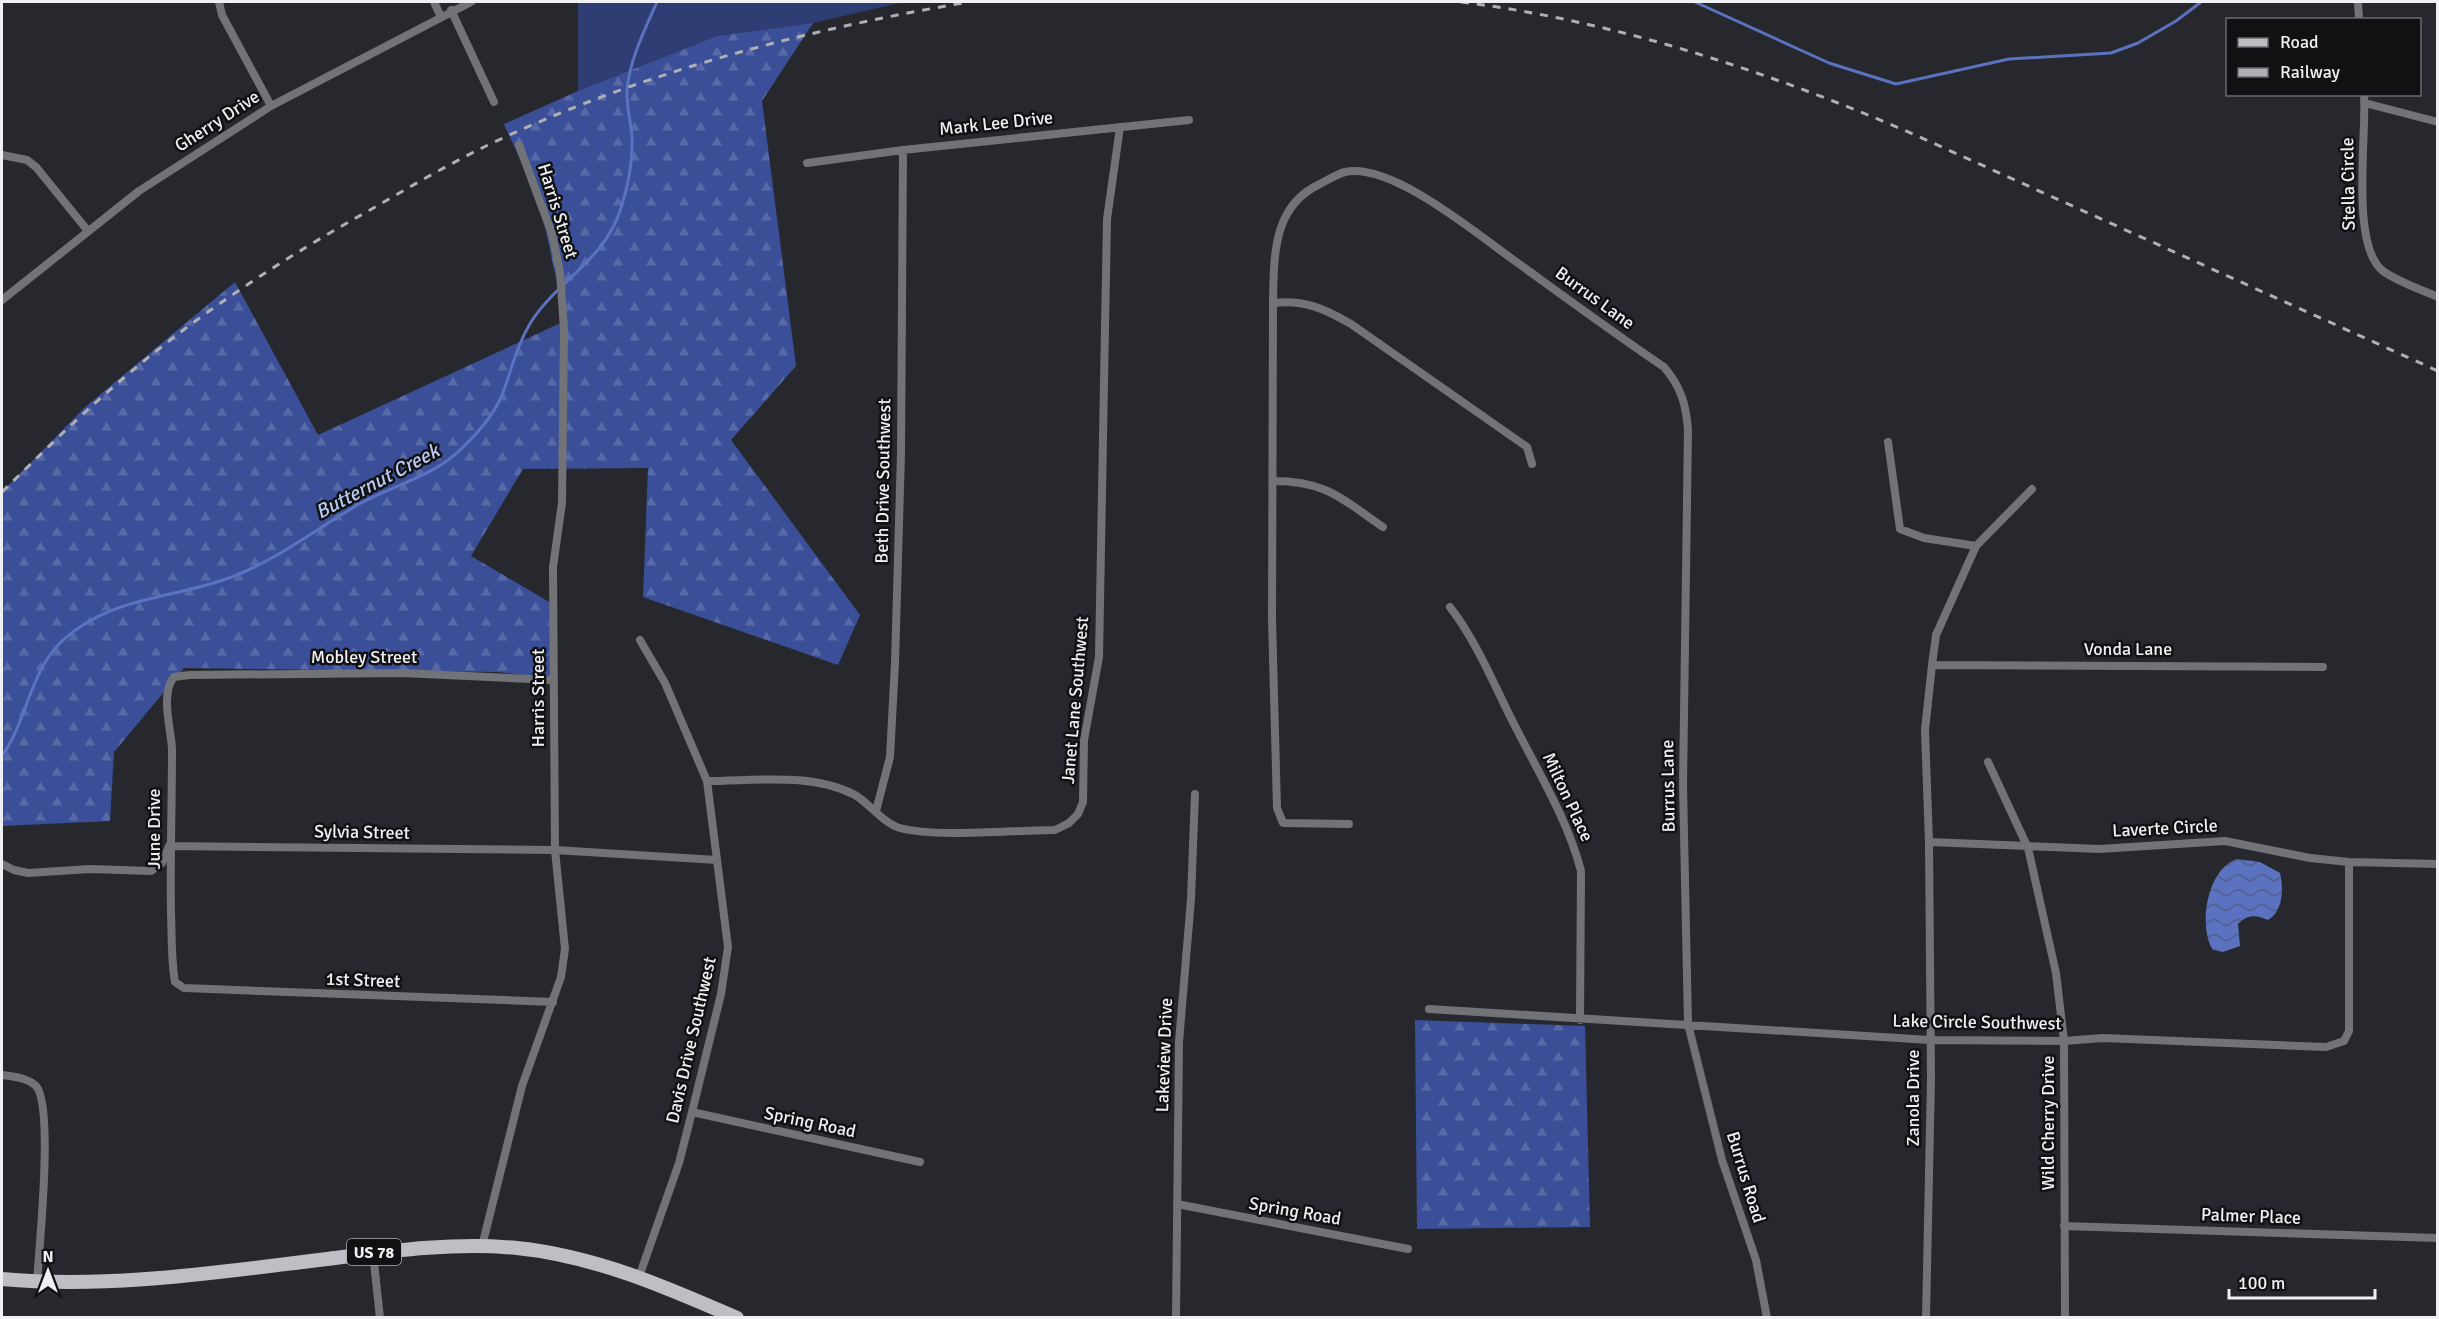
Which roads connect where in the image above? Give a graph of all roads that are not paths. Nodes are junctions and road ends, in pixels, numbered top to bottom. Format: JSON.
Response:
{"nodes":[{"id":1,"x":219,"y":2,"type":"edge"},
{"id":2,"x":434,"y":2,"type":"edge"},
{"id":3,"x":471,"y":2,"type":"edge"},
{"id":4,"x":2358,"y":2,"type":"edge"},
{"id":5,"x":452,"y":10,"type":"junction"},
{"id":6,"x":441,"y":15,"type":"junction"},
{"id":7,"x":2359,"y":18,"type":"edge"},
{"id":8,"x":2364,"y":99,"type":"edge"},
{"id":9,"x":494,"y":102,"type":"dead end"},
{"id":10,"x":271,"y":106,"type":"junction"},
{"id":11,"x":1189,"y":120,"type":"dead end"},
{"id":12,"x":2438,"y":122,"type":"edge"},
{"id":13,"x":1120,"y":127,"type":"junction"},
{"id":14,"x":519,"y":145,"type":"dead end"},
{"id":15,"x":903,"y":150,"type":"junction"},
{"id":16,"x":2,"y":155,"type":"edge"},
{"id":17,"x":807,"y":163,"type":"dead end"},
{"id":18,"x":88,"y":231,"type":"junction"},
{"id":19,"x":2438,"y":297,"type":"edge"},
{"id":20,"x":2,"y":300,"type":"edge"},
{"id":21,"x":1274,"y":303,"type":"junction"},
{"id":22,"x":1888,"y":442,"type":"dead end"},
{"id":23,"x":1532,"y":464,"type":"dead end"},
{"id":24,"x":1273,"y":481,"type":"junction"},
{"id":25,"x":2032,"y":489,"type":"dead end"},
{"id":26,"x":1383,"y":527,"type":"dead end"},
{"id":27,"x":1976,"y":546,"type":"junction"},
{"id":28,"x":1450,"y":607,"type":"dead end"},
{"id":29,"x":640,"y":640,"type":"dead end"},
{"id":30,"x":1932,"y":665,"type":"junction"},
{"id":31,"x":2323,"y":667,"type":"dead end"},
{"id":32,"x":174,"y":677,"type":"joint"},
{"id":33,"x":553,"y":680,"type":"junction"},
{"id":34,"x":1988,"y":762,"type":"dead end"},
{"id":35,"x":707,"y":782,"type":"junction"},
{"id":36,"x":1195,"y":794,"type":"dead end"},
{"id":37,"x":876,"y":811,"type":"junction"},
{"id":38,"x":1348,"y":824,"type":"dead end"},
{"id":39,"x":1929,"y":842,"type":"junction"},
{"id":40,"x":169,"y":846,"type":"junction"},
{"id":41,"x":2028,"y":848,"type":"junction"},
{"id":42,"x":555,"y":850,"type":"junction"},
{"id":43,"x":717,"y":860,"type":"junction"},
{"id":44,"x":2349,"y":862,"type":"junction"},
{"id":45,"x":2,"y":864,"type":"edge"},
{"id":46,"x":2438,"y":864,"type":"edge"},
{"id":47,"x":175,"y":982,"type":"joint"},
{"id":48,"x":553,"y":1002,"type":"junction"},
{"id":49,"x":1428,"y":1009,"type":"dead end"},
{"id":50,"x":1581,"y":1020,"type":"junction"},
{"id":51,"x":1688,"y":1024,"type":"junction"},
{"id":52,"x":1929,"y":1040,"type":"junction"},
{"id":53,"x":2064,"y":1041,"type":"junction"},
{"id":54,"x":1693,"y":1046,"type":"joint"},
{"id":55,"x":2,"y":1075,"type":"edge"},
{"id":56,"x":692,"y":1112,"type":"junction"},
{"id":57,"x":921,"y":1162,"type":"dead end"},
{"id":58,"x":1177,"y":1204,"type":"junction"},
{"id":59,"x":2064,"y":1226,"type":"junction"},
{"id":60,"x":2438,"y":1238,"type":"edge"},
{"id":61,"x":482,"y":1246,"type":"junction"},
{"id":62,"x":1408,"y":1249,"type":"dead end"},
{"id":63,"x":373,"y":1253,"type":"junction"},
{"id":64,"x":639,"y":1277,"type":"junction"},
{"id":65,"x":2,"y":1279,"type":"edge"},
{"id":66,"x":38,"y":1282,"type":"junction"},
{"id":67,"x":380,"y":1317,"type":"edge"},
{"id":68,"x":737,"y":1317,"type":"edge"},
{"id":69,"x":1176,"y":1317,"type":"edge"},
{"id":70,"x":1767,"y":1317,"type":"edge"},
{"id":71,"x":1926,"y":1317,"type":"edge"},
{"id":72,"x":2065,"y":1317,"type":"edge"}],
"edges":[{"from":1,"to":10,"type":"street"},
{"from":2,"to":6,"type":"street"},
{"from":3,"to":5,"type":"street","name":"Gherry Drive"},
{"from":4,"to":7,"type":"street"},
{"from":5,"to":6,"type":"street","name":"Gherry Drive"},
{"from":5,"to":9,"type":"street"},
{"from":6,"to":10,"type":"street","name":"Gherry Drive"},
{"from":8,"to":12,"type":"street"},
{"from":8,"to":19,"type":"street","name":"Stella Circle"},
{"from":10,"to":18,"type":"street","name":"Gherry Drive"},
{"from":11,"to":13,"type":"street","name":"Mark Lee Drive"},
{"from":13,"to":15,"type":"street","name":"Mark Lee Drive"},
{"from":13,"to":37,"type":"street","name":"Janet Lane Southwest"},
{"from":14,"to":33,"type":"street","name":"Harris Street"},
{"from":15,"to":17,"type":"street","name":"Mark Lee Drive"},
{"from":15,"to":37,"type":"street","name":"Beth Drive Southwest"},
{"from":16,"to":18,"type":"street"},
{"from":18,"to":20,"type":"street","name":"Gherry Drive"},
{"from":21,"to":23,"type":"street"},
{"from":21,"to":24,"type":"street","name":"Burrus Lane"},
{"from":21,"to":51,"type":"street","name":"Burrus Lane"},
{"from":22,"to":27,"type":"street"},
{"from":24,"to":26,"type":"street"},
{"from":24,"to":38,"type":"street","name":"Burrus Lane"},
{"from":25,"to":27,"type":"street"},
{"from":27,"to":30,"type":"street","name":"Zanola Drive"},
{"from":28,"to":50,"type":"street","name":"Milton Place"},
{"from":29,"to":35,"type":"street","name":"Davis Drive Southwest"},
{"from":30,"to":31,"type":"street","name":"Vonda Lane"},
{"from":30,"to":39,"type":"street","name":"Zanola Drive"},
{"from":32,"to":33,"type":"street","name":"Mobley Street"},
{"from":32,"to":40,"type":"street","name":"June Drive"},
{"from":33,"to":42,"type":"street","name":"Harris Street"},
{"from":34,"to":41,"type":"street","name":"Wild Cherry Drive"},
{"from":35,"to":37,"type":"street","name":"Janet Lane Southwest"},
{"from":35,"to":43,"type":"street","name":"Davis Drive Southwest"},
{"from":36,"to":58,"type":"street","name":"Lakeview Drive"},
{"from":39,"to":41,"type":"street","name":"Laverte Circle"},
{"from":39,"to":52,"type":"street","name":"Zanola Drive"},
{"from":40,"to":42,"type":"street","name":"Sylvia Street"},
{"from":40,"to":45,"type":"street"},
{"from":40,"to":47,"type":"street","name":"June Drive"},
{"from":41,"to":44,"type":"street","name":"Laverte Circle"},
{"from":41,"to":53,"type":"street","name":"Wild Cherry Drive"},
{"from":42,"to":43,"type":"street","name":"Sylvia Street"},
{"from":42,"to":48,"type":"street","name":"Harris Street"},
{"from":43,"to":56,"type":"street","name":"Davis Drive Southwest"},
{"from":44,"to":46,"type":"street","name":"Laverte Circle"},
{"from":44,"to":53,"type":"street","name":"Lake Circle Southwest"},
{"from":47,"to":48,"type":"street","name":"1st Street"},
{"from":48,"to":61,"type":"street","name":"Harris Street"},
{"from":49,"to":50,"type":"street","name":"Lake Circle Southwest"},
{"from":50,"to":51,"type":"street","name":"Lake Circle Southwest"},
{"from":51,"to":52,"type":"street","name":"Lake Circle Southwest"},
{"from":51,"to":54,"type":"street","name":"Burrus Lane"},
{"from":52,"to":53,"type":"street","name":"Lake Circle Southwest"},
{"from":52,"to":71,"type":"street","name":"Zanola Drive"},
{"from":53,"to":59,"type":"street","name":"Wild Cherry Drive"},
{"from":54,"to":70,"type":"street","name":"Burrus Road"},
{"from":55,"to":66,"type":"street"},
{"from":56,"to":57,"type":"street","name":"Spring Road"},
{"from":56,"to":64,"type":"street","name":"Davis Drive Southwest"},
{"from":58,"to":62,"type":"street","name":"Spring Road"},
{"from":58,"to":69,"type":"street","name":"Lakeview Drive"},
{"from":59,"to":60,"type":"street","name":"Palmer Place"},
{"from":59,"to":72,"type":"street","name":"Wild Cherry Drive"},
{"from":61,"to":63,"type":"main road","number":"US 78"},
{"from":61,"to":64,"type":"main road","number":"US 78"},
{"from":63,"to":66,"type":"main road","number":"US 78"},
{"from":63,"to":67,"type":"street"},
{"from":64,"to":68,"type":"main road","number":"US 78"},
{"from":65,"to":66,"type":"main road","number":"US 78"}]}
